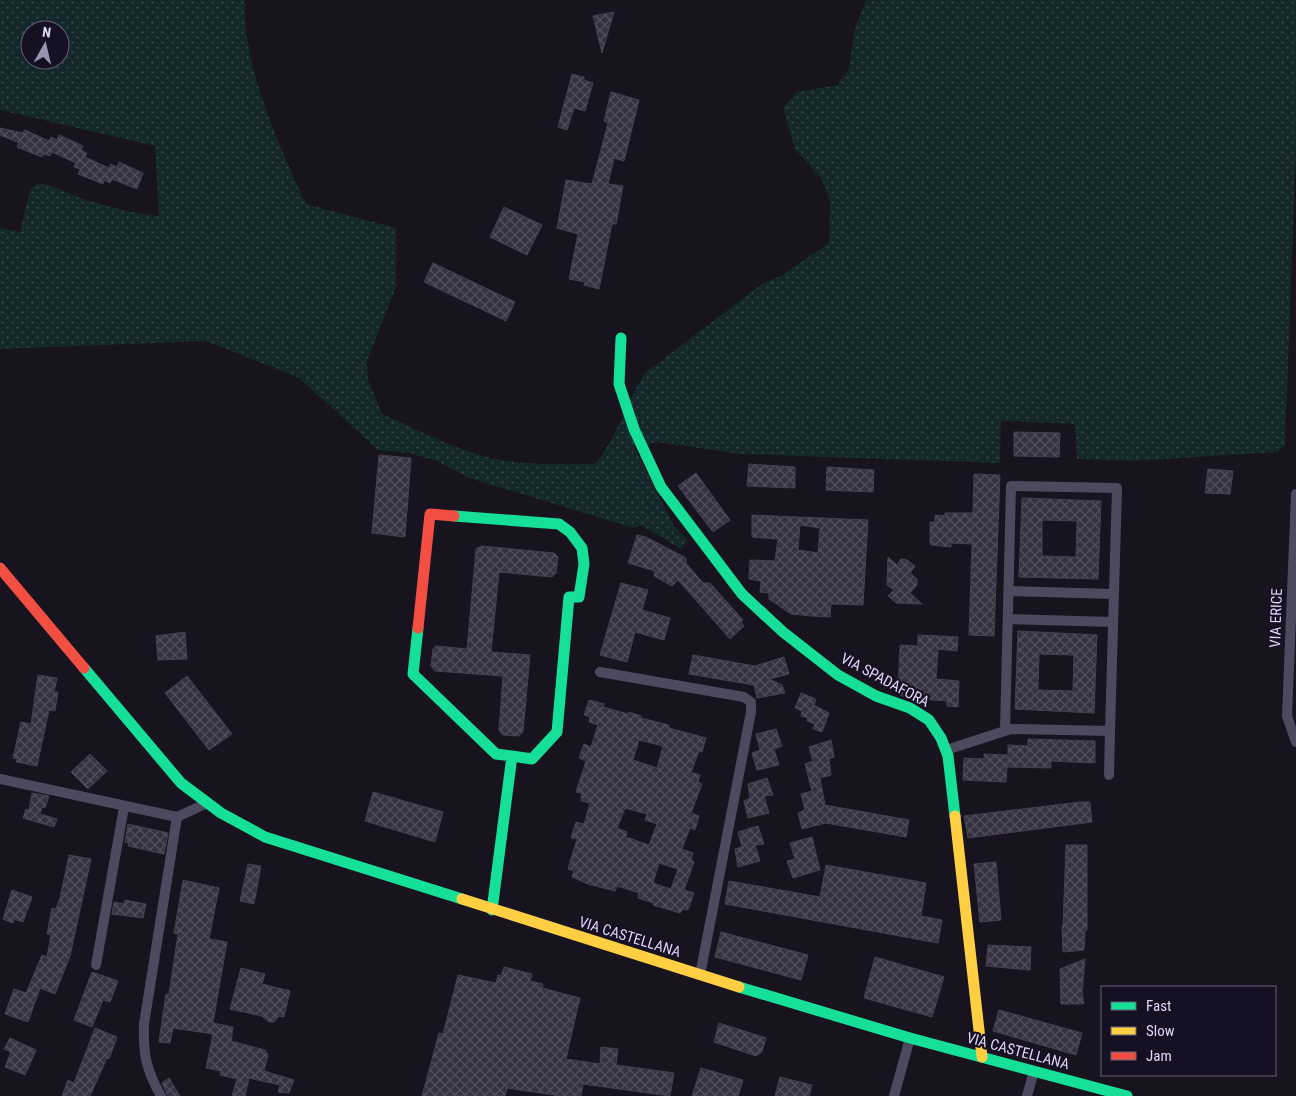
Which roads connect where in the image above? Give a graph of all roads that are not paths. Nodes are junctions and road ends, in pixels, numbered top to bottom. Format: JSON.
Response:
{"nodes":[{"id":1,"x":622,"y":338,"type":"dead end"},
{"id":2,"x":1296,"y":494,"type":"edge"},
{"id":3,"x":1296,"y":507,"type":"edge"},
{"id":4,"x":0,"y":568,"type":"edge"},
{"id":5,"x":1009,"y":591,"type":"junction"},
{"id":6,"x":1114,"y":594,"type":"junction"},
{"id":7,"x":1008,"y":619,"type":"junction"},
{"id":8,"x":1113,"y":622,"type":"junction"},
{"id":9,"x":600,"y":672,"type":"dead end"},
{"id":10,"x":1292,"y":716,"type":"edge"},
{"id":11,"x":1005,"y":731,"type":"junction"},
{"id":12,"x":1110,"y":731,"type":"junction"},
{"id":13,"x":1296,"y":742,"type":"edge"},
{"id":14,"x":946,"y":750,"type":"junction"},
{"id":15,"x":512,"y":756,"type":"junction"},
{"id":16,"x":1109,"y":775,"type":"dead end"},
{"id":17,"x":0,"y":779,"type":"edge"},
{"id":18,"x":204,"y":804,"type":"junction"},
{"id":19,"x":124,"y":807,"type":"junction"},
{"id":20,"x":177,"y":817,"type":"junction"},
{"id":21,"x":492,"y":910,"type":"junction"},
{"id":22,"x":96,"y":965,"type":"dead end"},
{"id":23,"x":700,"y":975,"type":"junction"},
{"id":24,"x":910,"y":1038,"type":"junction"},
{"id":25,"x":982,"y":1057,"type":"junction"},
{"id":26,"x":1034,"y":1071,"type":"junction"},
{"id":27,"x":161,"y":1096,"type":"edge"},
{"id":28,"x":894,"y":1096,"type":"edge"},
{"id":29,"x":1027,"y":1096,"type":"edge"},
{"id":30,"x":1127,"y":1096,"type":"edge"}],
"edges":[{"from":1,"to":14,"type":"street","name":"VIA SPADAFORA"},
{"from":2,"to":3,"type":"street","name":"VIA ERICE"},
{"from":3,"to":10,"type":"street","name":"VIA ERICE"},
{"from":4,"to":18,"type":"street","name":"VIA CASTELLANA"},
{"from":5,"to":6,"type":"street"},
{"from":5,"to":6,"type":"street"},
{"from":5,"to":7,"type":"street"},
{"from":6,"to":8,"type":"street"},
{"from":7,"to":8,"type":"street"},
{"from":7,"to":11,"type":"street"},
{"from":8,"to":12,"type":"street"},
{"from":9,"to":23,"type":"street"},
{"from":10,"to":13,"type":"street","name":"VIA ERICE"},
{"from":11,"to":12,"type":"street"},
{"from":11,"to":14,"type":"street"},
{"from":12,"to":16,"type":"street"},
{"from":14,"to":25,"type":"street","name":"VIA SPADAFORA"},
{"from":15,"to":15,"type":"street"},
{"from":15,"to":21,"type":"street"},
{"from":17,"to":19,"type":"street"},
{"from":18,"to":20,"type":"street"},
{"from":18,"to":21,"type":"street","name":"VIA CASTELLANA"},
{"from":19,"to":20,"type":"street"},
{"from":19,"to":22,"type":"street"},
{"from":20,"to":27,"type":"street"},
{"from":21,"to":23,"type":"street","name":"VIA CASTELLANA"},
{"from":23,"to":24,"type":"street","name":"VIA CASTELLANA"},
{"from":24,"to":25,"type":"street","name":"VIA CASTELLANA"},
{"from":24,"to":28,"type":"street"},
{"from":25,"to":26,"type":"street","name":"VIA CASTELLANA"},
{"from":26,"to":29,"type":"street"},
{"from":26,"to":30,"type":"street","name":"VIA CASTELLANA"}]}
